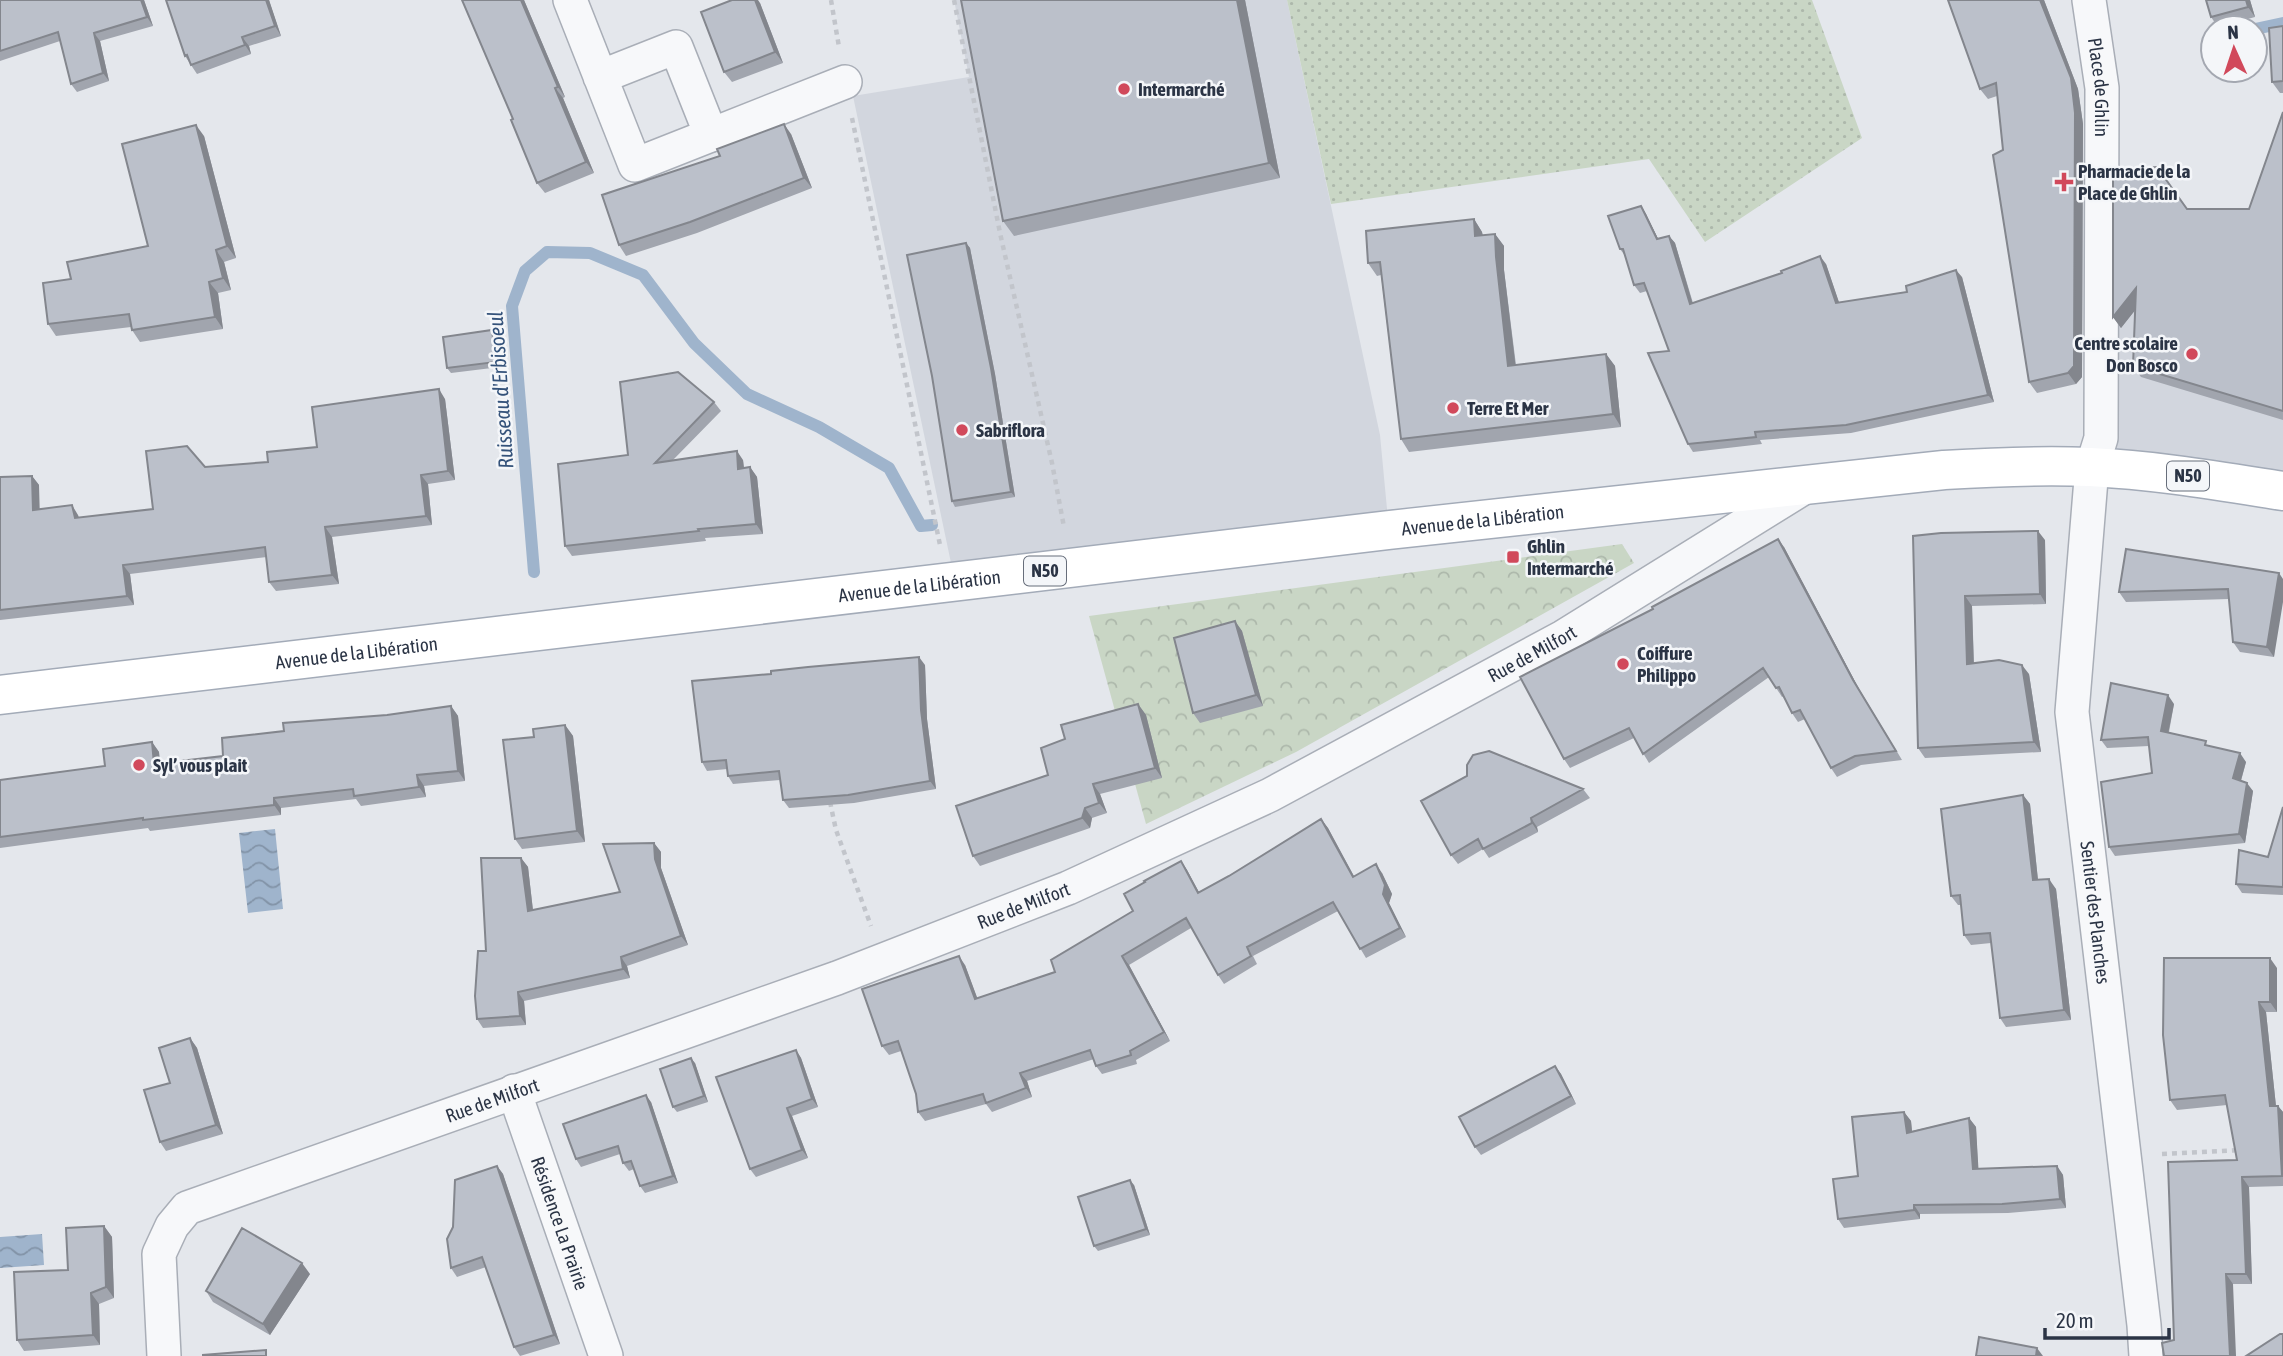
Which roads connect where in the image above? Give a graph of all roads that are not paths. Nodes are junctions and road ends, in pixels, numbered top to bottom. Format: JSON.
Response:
{"nodes":[{"id":1,"x":570,"y":0,"type":"edge"},
{"id":2,"x":2089,"y":0,"type":"edge"},
{"id":3,"x":600,"y":77,"type":"junction"},
{"id":4,"x":845,"y":82,"type":"road end"},
{"id":5,"x":710,"y":135,"type":"junction"},
{"id":6,"x":2092,"y":467,"type":"junction"},
{"id":7,"x":1808,"y":485,"type":"junction"},
{"id":8,"x":2283,"y":491,"type":"edge"},
{"id":9,"x":0,"y":695,"type":"edge"},
{"id":10,"x":514,"y":1091,"type":"junction"},
{"id":11,"x":164,"y":1356,"type":"edge"},
{"id":12,"x":606,"y":1356,"type":"edge"},
{"id":13,"x":2146,"y":1356,"type":"edge"}],
"edges":[{"from":1,"to":3,"type":"street"},
{"from":2,"to":6,"type":"street","name":"Place de Ghlin"},
{"from":3,"to":5,"type":"street"},
{"from":3,"to":5,"type":"street"},
{"from":4,"to":5,"type":"street"},
{"from":6,"to":7,"type":"main road","name":"Avenue de la Libération","number":"N50"},
{"from":6,"to":8,"type":"main road","number":"N50"},
{"from":6,"to":13,"type":"street","name":"Sentier des Planches"},
{"from":7,"to":9,"type":"main road","name":"Avenue de la Libération","number":"N50"},
{"from":7,"to":10,"type":"street","name":"Rue de Milfort"},
{"from":10,"to":11,"type":"street","name":"Rue de Milfort"},
{"from":10,"to":12,"type":"street","name":"Résidence La Prairie"}]}
